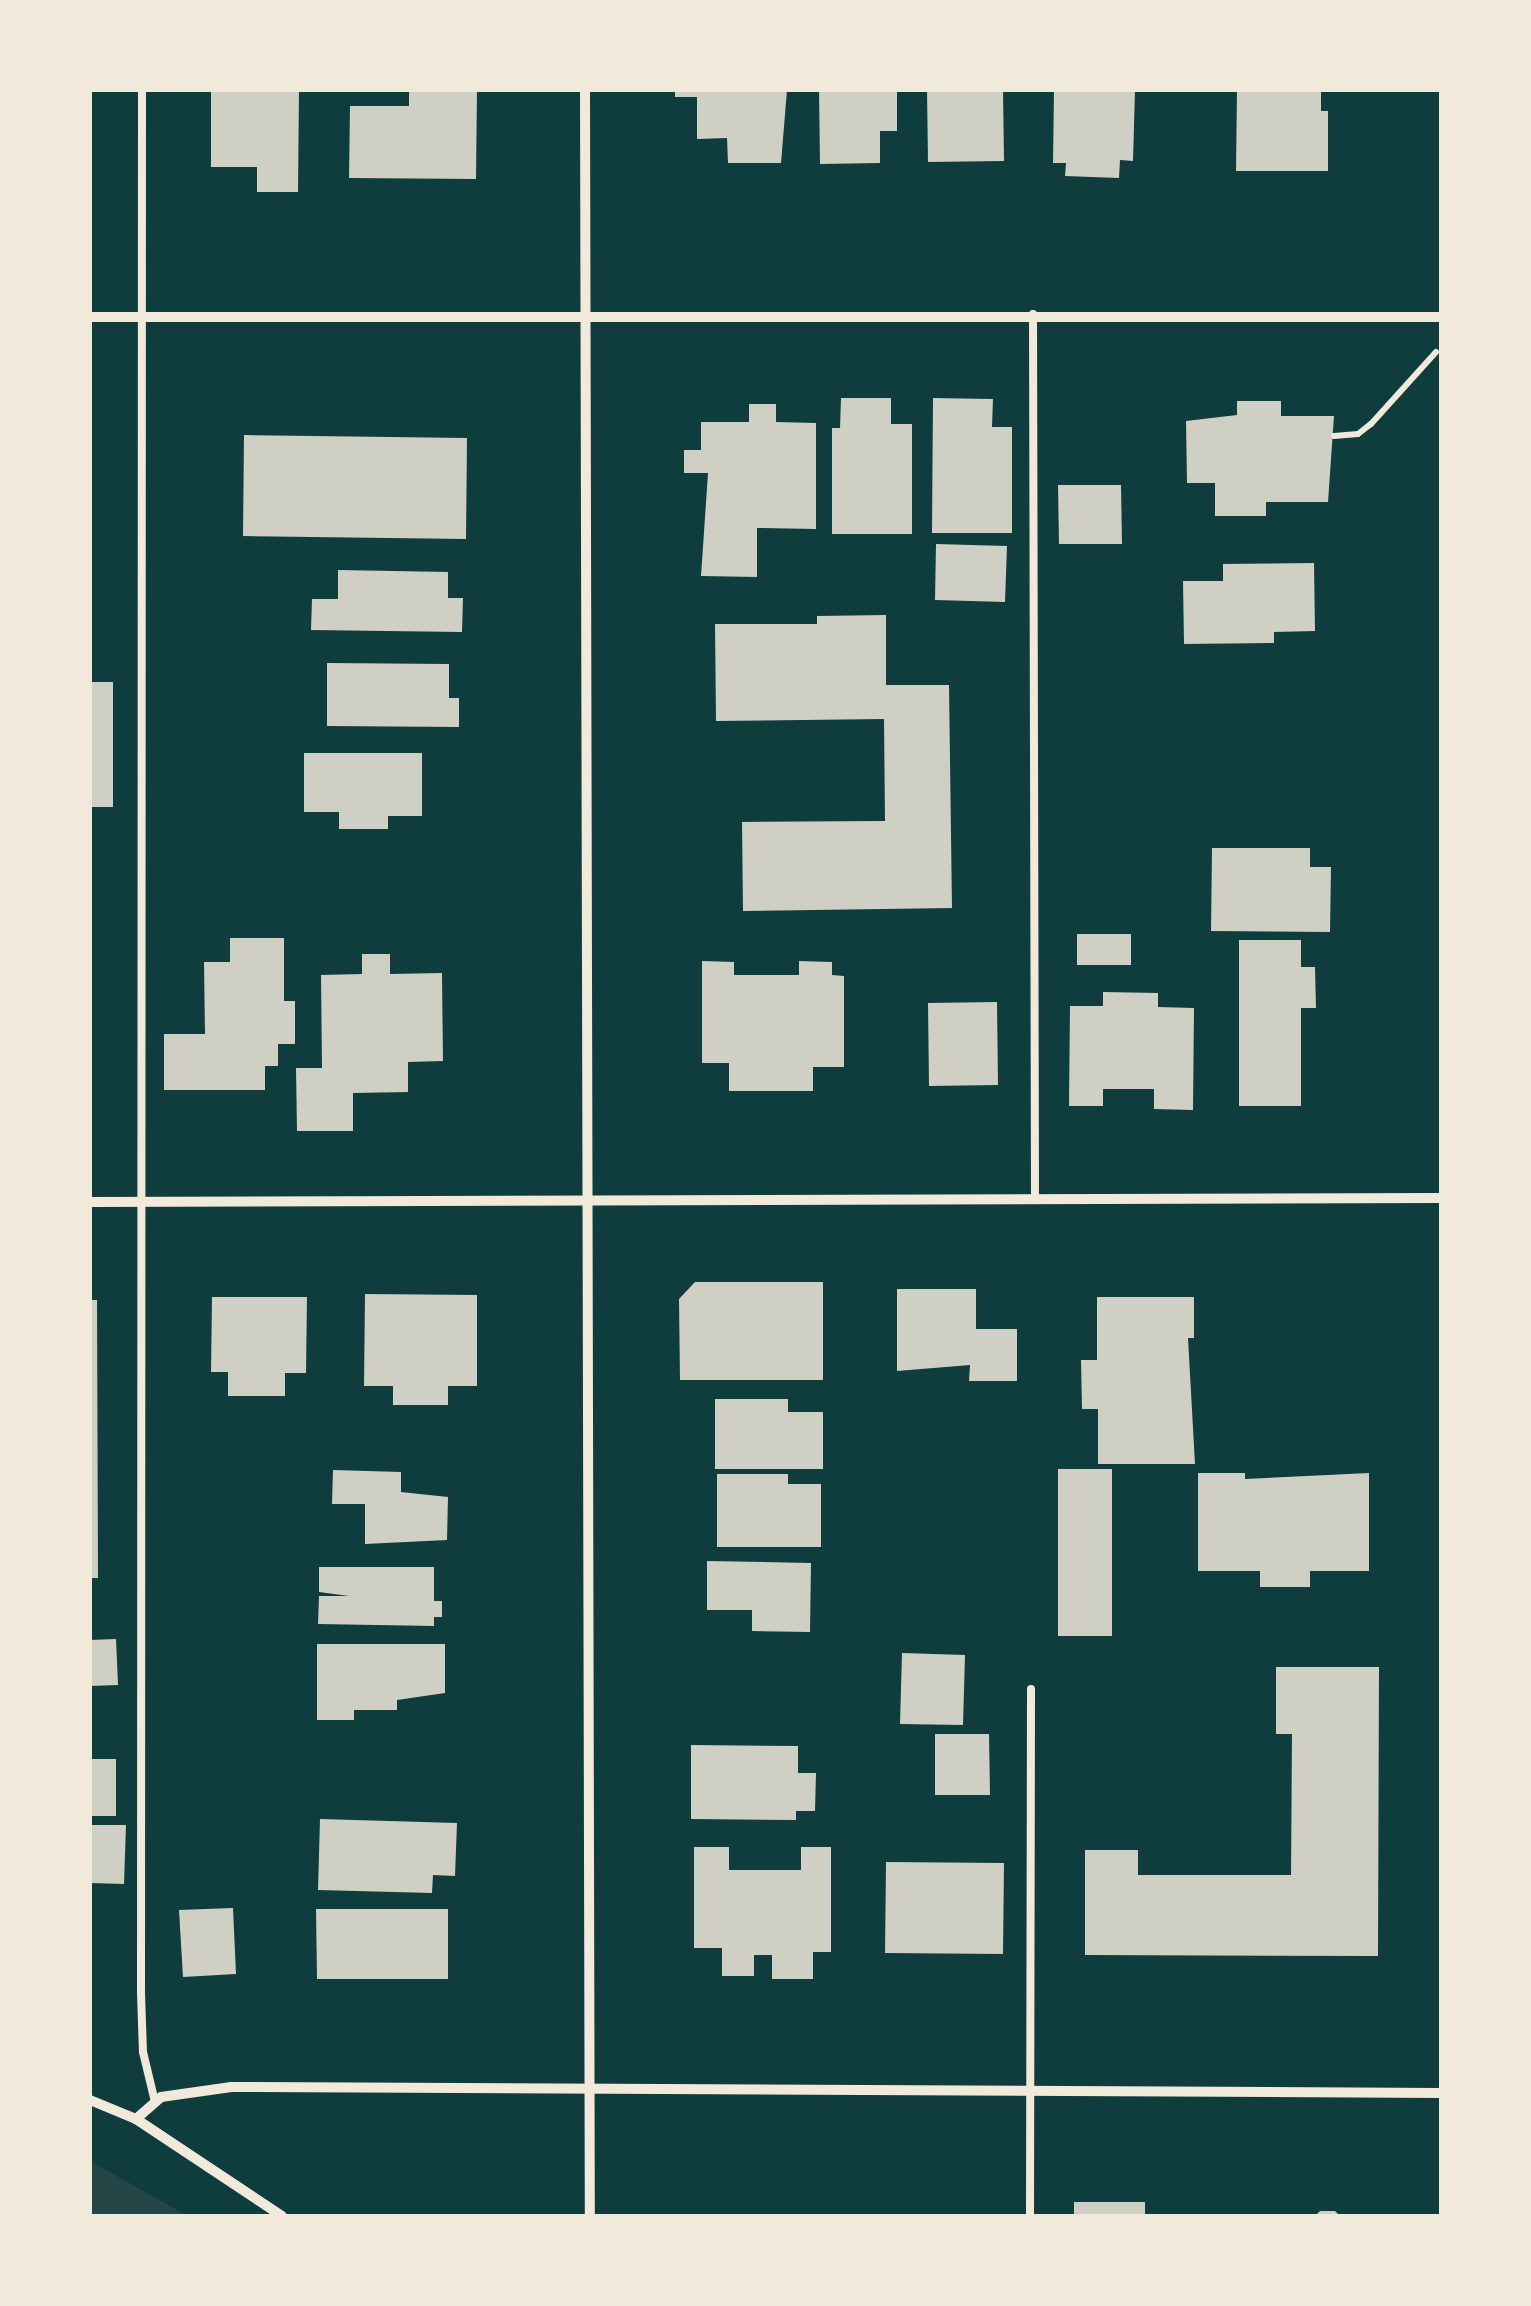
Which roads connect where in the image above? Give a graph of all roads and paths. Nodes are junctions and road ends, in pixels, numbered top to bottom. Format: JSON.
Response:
{"nodes":[{"id":1,"x":142,"y":90,"type":"edge"},
{"id":2,"x":585,"y":90,"type":"edge"},
{"id":3,"x":1033,"y":314,"type":"junction"},
{"id":4,"x":90,"y":316,"type":"edge"},
{"id":5,"x":142,"y":317,"type":"junction"},
{"id":6,"x":586,"y":317,"type":"junction"},
{"id":7,"x":1441,"y":317,"type":"edge"},
{"id":8,"x":1436,"y":351,"type":"dead end"},
{"id":9,"x":1334,"y":436,"type":"dead end"},
{"id":10,"x":589,"y":1197,"type":"junction"},
{"id":11,"x":1035,"y":1198,"type":"junction"},
{"id":12,"x":1441,"y":1198,"type":"edge"},
{"id":13,"x":90,"y":1202,"type":"edge"},
{"id":14,"x":145,"y":1202,"type":"junction"},
{"id":15,"x":1031,"y":1689,"type":"dead end"},
{"id":16,"x":591,"y":2090,"type":"junction"},
{"id":17,"x":1030,"y":2092,"type":"junction"},
{"id":18,"x":1441,"y":2094,"type":"edge"},
{"id":19,"x":90,"y":2100,"type":"edge"},
{"id":20,"x":155,"y":2102,"type":"junction"},
{"id":21,"x":136,"y":2119,"type":"junction"},
{"id":22,"x":282,"y":2216,"type":"edge"},
{"id":23,"x":590,"y":2216,"type":"edge"},
{"id":24,"x":1030,"y":2216,"type":"edge"}],
"edges":[{"from":1,"to":5,"type":"lane"},
{"from":2,"to":6,"type":"street"},
{"from":3,"to":6,"type":"street"},
{"from":3,"to":7,"type":"street"},
{"from":3,"to":11,"type":"lane"},
{"from":4,"to":5,"type":"street"},
{"from":5,"to":6,"type":"street"},
{"from":5,"to":14,"type":"lane"},
{"from":6,"to":10,"type":"street"},
{"from":8,"to":9,"type":"path"},
{"from":10,"to":11,"type":"street"},
{"from":10,"to":14,"type":"street"},
{"from":10,"to":16,"type":"street"},
{"from":11,"to":12,"type":"street"},
{"from":13,"to":14,"type":"street"},
{"from":14,"to":20,"type":"lane"},
{"from":15,"to":17,"type":"lane"},
{"from":16,"to":17,"type":"street"},
{"from":16,"to":20,"type":"street"},
{"from":16,"to":23,"type":"street"},
{"from":17,"to":18,"type":"street"},
{"from":17,"to":24,"type":"lane"},
{"from":19,"to":21,"type":"street"},
{"from":20,"to":21,"type":"street"},
{"from":21,"to":22,"type":"street"}]}
